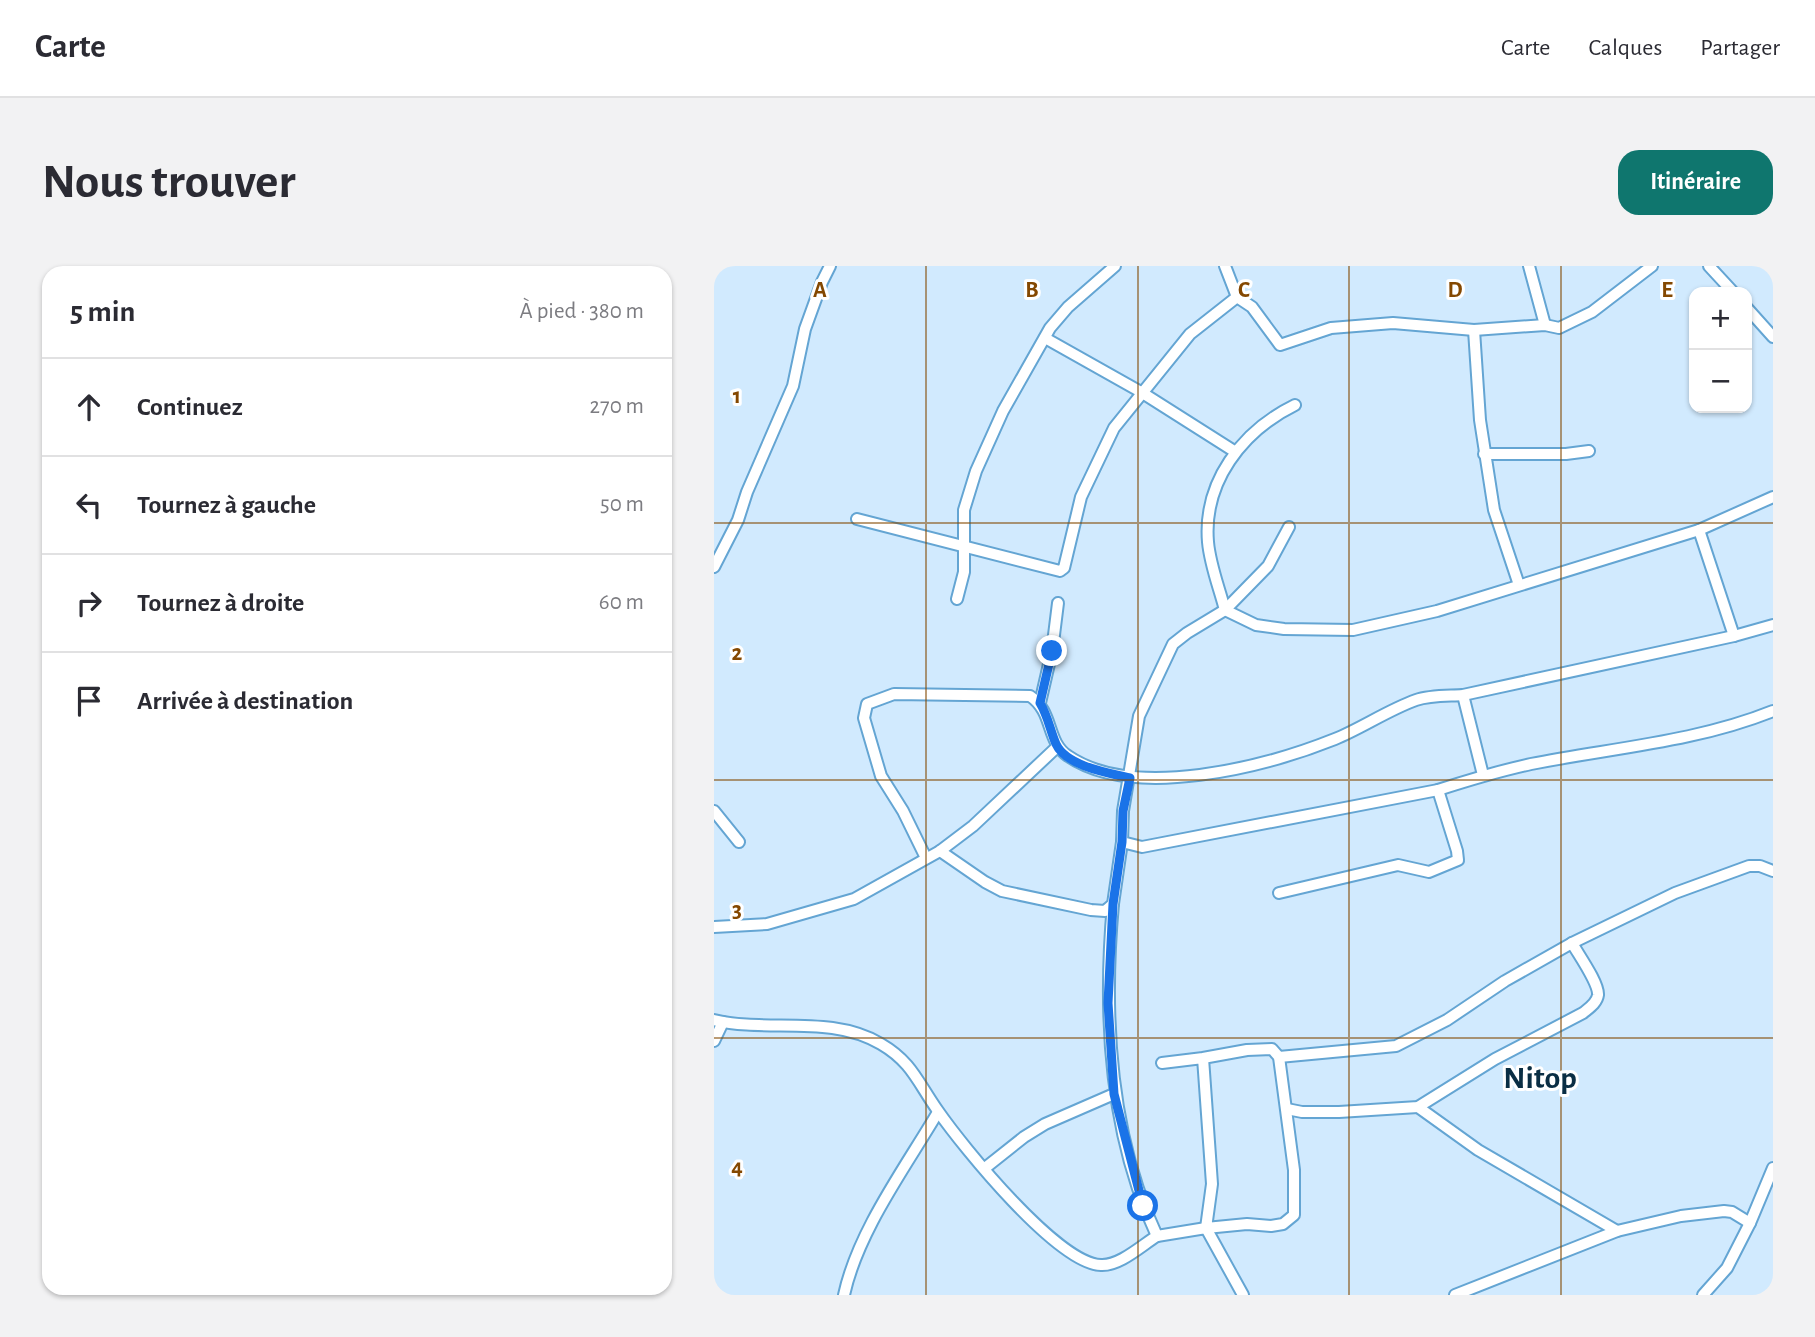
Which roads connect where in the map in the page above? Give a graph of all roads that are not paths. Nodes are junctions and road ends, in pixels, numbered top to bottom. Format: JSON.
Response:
{"nodes":[{"id":1,"x":830,"y":266,"type":"edge"},
{"id":2,"x":1115,"y":266,"type":"edge"},
{"id":3,"x":1225,"y":266,"type":"edge"},
{"id":4,"x":1529,"y":266,"type":"edge"},
{"id":5,"x":1651,"y":266,"type":"edge"},
{"id":6,"x":1709,"y":266,"type":"edge"},
{"id":7,"x":1728,"y":287,"type":"edge"},
{"id":8,"x":1237,"y":297,"type":"junction"},
{"id":9,"x":1752,"y":314,"type":"edge"},
{"id":10,"x":1545,"y":325,"type":"junction"},
{"id":11,"x":1474,"y":330,"type":"junction"},
{"id":12,"x":1773,"y":337,"type":"edge"},
{"id":13,"x":1045,"y":338,"type":"junction"},
{"id":14,"x":1142,"y":392,"type":"junction"},
{"id":15,"x":1294,"y":405,"type":"dead end"},
{"id":16,"x":1234,"y":452,"type":"junction"},
{"id":17,"x":1589,"y":452,"type":"dead end"},
{"id":18,"x":1484,"y":454,"type":"junction"},
{"id":19,"x":1773,"y":497,"type":"edge"},
{"id":20,"x":858,"y":519,"type":"dead end"},
{"id":21,"x":1289,"y":527,"type":"dead end"},
{"id":22,"x":1699,"y":530,"type":"junction"},
{"id":23,"x":965,"y":546,"type":"junction"},
{"id":24,"x":714,"y":567,"type":"edge"},
{"id":25,"x":1519,"y":585,"type":"junction"},
{"id":26,"x":957,"y":599,"type":"dead end"},
{"id":27,"x":1058,"y":603,"type":"dead end"},
{"id":28,"x":1225,"y":610,"type":"junction"},
{"id":29,"x":1773,"y":625,"type":"edge"},
{"id":30,"x":1734,"y":636,"type":"junction"},
{"id":31,"x":1463,"y":695,"type":"junction"},
{"id":32,"x":1040,"y":703,"type":"junction"},
{"id":33,"x":1773,"y":711,"type":"edge"},
{"id":34,"x":1057,"y":747,"type":"junction"},
{"id":35,"x":1483,"y":775,"type":"junction"},
{"id":36,"x":1130,"y":778,"type":"junction"},
{"id":37,"x":1438,"y":790,"type":"junction"},
{"id":38,"x":714,"y":811,"type":"edge"},
{"id":39,"x":739,"y":842,"type":"dead end"},
{"id":40,"x":1122,"y":842,"type":"junction"},
{"id":41,"x":940,"y":851,"type":"junction"},
{"id":42,"x":926,"y":858,"type":"junction"},
{"id":43,"x":1773,"y":871,"type":"edge"},
{"id":44,"x":1279,"y":893,"type":"dead end"},
{"id":45,"x":1113,"y":904,"type":"junction"},
{"id":46,"x":714,"y":927,"type":"edge"},
{"id":47,"x":1572,"y":943,"type":"junction"},
{"id":48,"x":718,"y":1021,"type":"edge"},
{"id":49,"x":714,"y":1041,"type":"edge"},
{"id":50,"x":1279,"y":1056,"type":"junction"},
{"id":51,"x":1203,"y":1058,"type":"junction"},
{"id":52,"x":1162,"y":1063,"type":"dead end"},
{"id":53,"x":1114,"y":1094,"type":"junction"},
{"id":54,"x":1418,"y":1107,"type":"junction"},
{"id":55,"x":1287,"y":1109,"type":"junction"},
{"id":56,"x":938,"y":1112,"type":"junction"},
{"id":57,"x":985,"y":1168,"type":"junction"},
{"id":58,"x":1773,"y":1168,"type":"edge"},
{"id":59,"x":1750,"y":1223,"type":"junction"},
{"id":60,"x":1206,"y":1228,"type":"junction"},
{"id":61,"x":1617,"y":1231,"type":"junction"},
{"id":62,"x":1157,"y":1236,"type":"junction"},
{"id":63,"x":844,"y":1295,"type":"edge"},
{"id":64,"x":1243,"y":1295,"type":"edge"},
{"id":65,"x":1455,"y":1295,"type":"edge"},
{"id":66,"x":1703,"y":1295,"type":"edge"}],
"edges":[{"from":1,"to":24,"type":"street"},
{"from":2,"to":13,"type":"street"},
{"from":3,"to":8,"type":"street"},
{"from":4,"to":10,"type":"street"},
{"from":5,"to":10,"type":"street"},
{"from":6,"to":7,"type":"street"},
{"from":8,"to":11,"type":"street"},
{"from":8,"to":14,"type":"street"},
{"from":9,"to":12,"type":"street"},
{"from":10,"to":11,"type":"street"},
{"from":11,"to":18,"type":"street"},
{"from":13,"to":14,"type":"street"},
{"from":13,"to":23,"type":"street"},
{"from":14,"to":16,"type":"street"},
{"from":14,"to":23,"type":"street"},
{"from":15,"to":16,"type":"street"},
{"from":16,"to":28,"type":"street"},
{"from":17,"to":18,"type":"street"},
{"from":18,"to":25,"type":"street"},
{"from":19,"to":22,"type":"street"},
{"from":20,"to":23,"type":"street"},
{"from":21,"to":28,"type":"street"},
{"from":22,"to":25,"type":"street"},
{"from":22,"to":30,"type":"street"},
{"from":23,"to":26,"type":"street"},
{"from":25,"to":28,"type":"street"},
{"from":27,"to":32,"type":"street"},
{"from":28,"to":36,"type":"street"},
{"from":29,"to":30,"type":"street"},
{"from":30,"to":31,"type":"street"},
{"from":31,"to":35,"type":"street"},
{"from":31,"to":36,"type":"street"},
{"from":32,"to":34,"type":"street"},
{"from":32,"to":42,"type":"street"},
{"from":33,"to":35,"type":"street"},
{"from":34,"to":36,"type":"street"},
{"from":34,"to":41,"type":"street"},
{"from":35,"to":37,"type":"street"},
{"from":36,"to":40,"type":"street"},
{"from":37,"to":40,"type":"street"},
{"from":37,"to":44,"type":"street"},
{"from":38,"to":39,"type":"street"},
{"from":40,"to":45,"type":"street"},
{"from":41,"to":42,"type":"street"},
{"from":41,"to":45,"type":"street"},
{"from":42,"to":46,"type":"street"},
{"from":43,"to":47,"type":"street"},
{"from":45,"to":53,"type":"street"},
{"from":47,"to":50,"type":"street"},
{"from":47,"to":54,"type":"street"},
{"from":48,"to":49,"type":"street"},
{"from":48,"to":56,"type":"street"},
{"from":50,"to":51,"type":"street"},
{"from":50,"to":55,"type":"street"},
{"from":51,"to":52,"type":"street"},
{"from":51,"to":60,"type":"street"},
{"from":53,"to":57,"type":"street"},
{"from":53,"to":62,"type":"street"},
{"from":54,"to":55,"type":"street"},
{"from":54,"to":61,"type":"street"},
{"from":55,"to":60,"type":"street"},
{"from":56,"to":57,"type":"street"},
{"from":56,"to":63,"type":"street"},
{"from":57,"to":62,"type":"street"},
{"from":58,"to":59,"type":"street"},
{"from":59,"to":61,"type":"street"},
{"from":59,"to":66,"type":"street"},
{"from":60,"to":62,"type":"street"},
{"from":60,"to":64,"type":"street"},
{"from":61,"to":65,"type":"street"}]}
